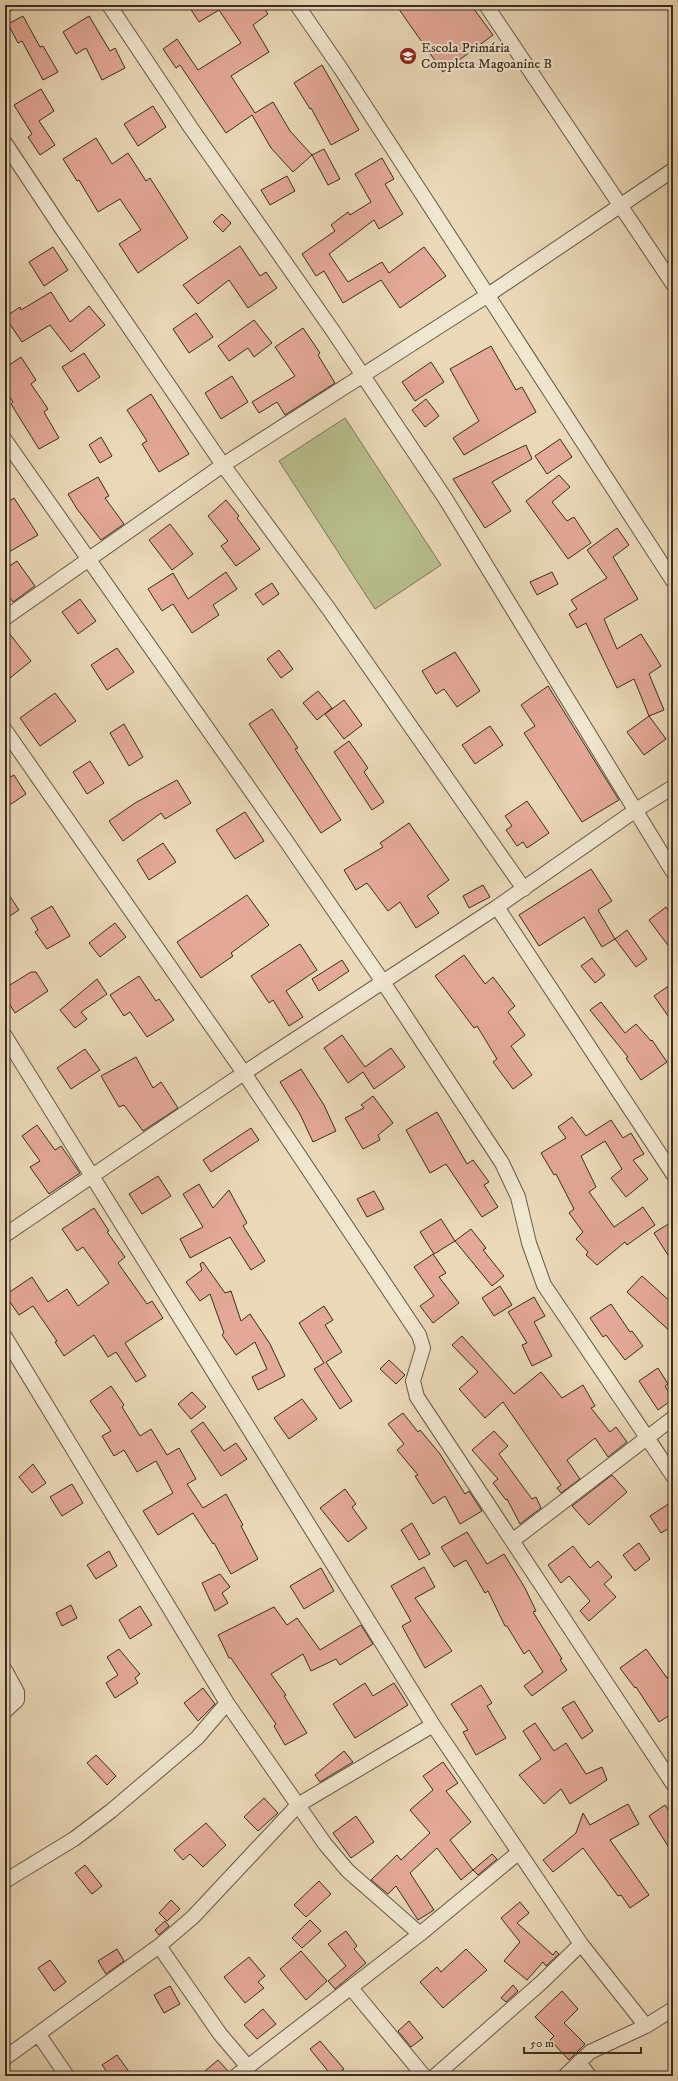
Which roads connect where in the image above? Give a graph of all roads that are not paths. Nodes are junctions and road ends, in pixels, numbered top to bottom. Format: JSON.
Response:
{"nodes":[{"id":1,"x":109,"y":5,"type":"edge"},
{"id":2,"x":297,"y":5,"type":"edge"},
{"id":3,"x":486,"y":5,"type":"edge"},
{"id":4,"x":5,"y":143,"type":"edge"},
{"id":5,"x":673,"y":170,"type":"edge"},
{"id":6,"x":621,"y":204,"type":"junction"},
{"id":7,"x":673,"y":284,"type":"edge"},
{"id":8,"x":488,"y":295,"type":"junction"},
{"id":9,"x":362,"y":376,"type":"junction"},
{"id":10,"x":5,"y":440,"type":"edge"},
{"id":11,"x":223,"y":466,"type":"junction"},
{"id":12,"x":88,"y":560,"type":"junction"},
{"id":13,"x":673,"y":582,"type":"edge"},
{"id":14,"x":5,"y":618,"type":"edge"},
{"id":15,"x":5,"y":730,"type":"edge"},
{"id":16,"x":673,"y":787,"type":"edge"},
{"id":17,"x":636,"y":810,"type":"junction"},
{"id":18,"x":673,"y":872,"type":"edge"},
{"id":19,"x":524,"y":889,"type":"junction"},
{"id":20,"x":497,"y":907,"type":"junction"},
{"id":21,"x":383,"y":982,"type":"junction"},
{"id":22,"x":5,"y":1036,"type":"edge"},
{"id":23,"x":244,"y":1073,"type":"junction"},
{"id":24,"x":673,"y":1174,"type":"edge"},
{"id":25,"x":93,"y":1176,"type":"junction"},
{"id":26,"x":5,"y":1235,"type":"edge"},
{"id":27,"x":5,"y":1337,"type":"edge"},
{"id":28,"x":673,"y":1418,"type":"edge"},
{"id":29,"x":648,"y":1439,"type":"junction"},
{"id":30,"x":673,"y":1476,"type":"edge"},
{"id":31,"x":512,"y":1540,"type":"junction"},
{"id":32,"x":5,"y":1670,"type":"edge"},
{"id":33,"x":227,"y":1703,"type":"junction"},
{"id":34,"x":5,"y":1711,"type":"edge"},
{"id":35,"x":433,"y":1725,"type":"junction"},
{"id":36,"x":673,"y":1784,"type":"edge"},
{"id":37,"x":298,"y":1805,"type":"junction"},
{"id":38,"x":518,"y":1853,"type":"junction"},
{"id":39,"x":5,"y":1881,"type":"edge"},
{"id":40,"x":420,"y":1934,"type":"junction"},
{"id":41,"x":581,"y":1944,"type":"junction"},
{"id":42,"x":160,"y":1946,"type":"junction"},
{"id":43,"x":351,"y":1988,"type":"junction"},
{"id":44,"x":673,"y":2010,"type":"edge"},
{"id":45,"x":646,"y":2026,"type":"junction"},
{"id":46,"x":39,"y":2035,"type":"junction"},
{"id":47,"x":5,"y":2058,"type":"edge"},
{"id":48,"x":579,"y":2062,"type":"junction"},
{"id":49,"x":248,"y":2067,"type":"junction"},
{"id":50,"x":67,"y":2076,"type":"edge"},
{"id":51,"x":236,"y":2076,"type":"edge"},
{"id":52,"x":424,"y":2076,"type":"edge"},
{"id":53,"x":435,"y":2076,"type":"edge"},
{"id":54,"x":565,"y":2076,"type":"edge"},
{"id":55,"x":589,"y":2076,"type":"edge"}],
"edges":[{"from":1,"to":9,"type":"street"},
{"from":2,"to":8,"type":"street"},
{"from":3,"to":6,"type":"street"},
{"from":4,"to":11,"type":"street"},
{"from":5,"to":6,"type":"street"},
{"from":6,"to":7,"type":"street"},
{"from":6,"to":8,"type":"street"},
{"from":8,"to":9,"type":"street"},
{"from":8,"to":13,"type":"street"},
{"from":9,"to":11,"type":"street"},
{"from":9,"to":17,"type":"street"},
{"from":10,"to":12,"type":"street"},
{"from":11,"to":12,"type":"street"},
{"from":11,"to":19,"type":"street"},
{"from":12,"to":14,"type":"street"},
{"from":12,"to":21,"type":"street"},
{"from":15,"to":23,"type":"street"},
{"from":16,"to":17,"type":"street"},
{"from":17,"to":18,"type":"street"},
{"from":17,"to":19,"type":"street"},
{"from":19,"to":20,"type":"street"},
{"from":20,"to":21,"type":"street"},
{"from":20,"to":24,"type":"street"},
{"from":21,"to":23,"type":"street"},
{"from":21,"to":29,"type":"street"},
{"from":22,"to":25,"type":"street"},
{"from":23,"to":25,"type":"street"},
{"from":23,"to":31,"type":"street"},
{"from":25,"to":26,"type":"street"},
{"from":25,"to":35,"type":"street"},
{"from":27,"to":33,"type":"street"},
{"from":28,"to":29,"type":"street"},
{"from":29,"to":30,"type":"street"},
{"from":29,"to":31,"type":"street"},
{"from":31,"to":36,"type":"street"},
{"from":32,"to":34,"type":"street"},
{"from":33,"to":37,"type":"street"},
{"from":33,"to":39,"type":"street"},
{"from":35,"to":37,"type":"street"},
{"from":35,"to":38,"type":"street"},
{"from":37,"to":40,"type":"street"},
{"from":37,"to":42,"type":"street"},
{"from":38,"to":40,"type":"street"},
{"from":38,"to":41,"type":"street"},
{"from":40,"to":43,"type":"street"},
{"from":41,"to":45,"type":"street"},
{"from":41,"to":53,"type":"street"},
{"from":42,"to":46,"type":"street"},
{"from":42,"to":49,"type":"street"},
{"from":43,"to":49,"type":"street"},
{"from":43,"to":52,"type":"street"},
{"from":44,"to":45,"type":"street"},
{"from":45,"to":48,"type":"street"},
{"from":46,"to":47,"type":"street"},
{"from":46,"to":50,"type":"street"},
{"from":48,"to":54,"type":"street"},
{"from":48,"to":55,"type":"street"},
{"from":49,"to":51,"type":"street"}]}
